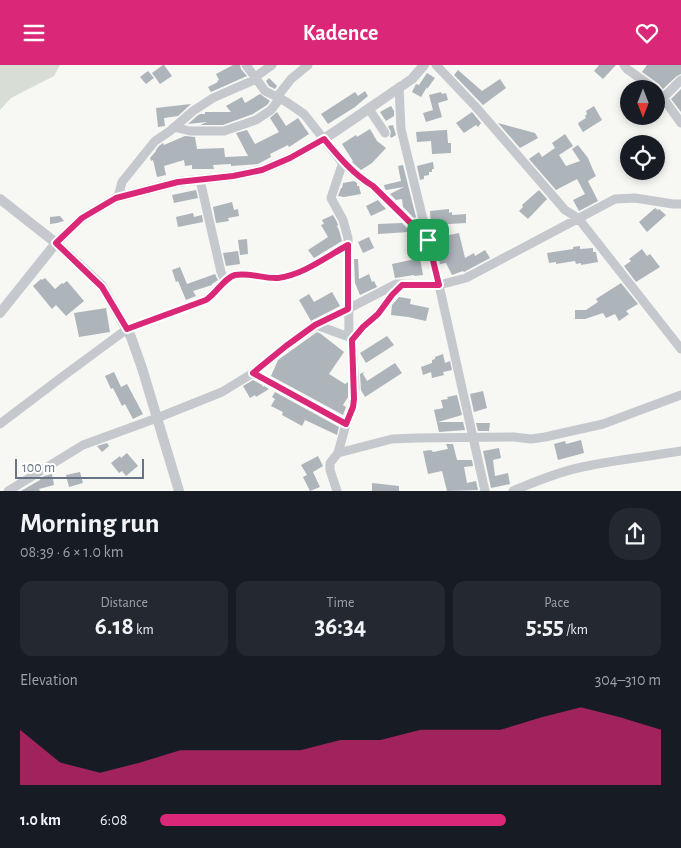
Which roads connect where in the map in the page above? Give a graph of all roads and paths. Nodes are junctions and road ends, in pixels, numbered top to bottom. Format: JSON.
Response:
{"nodes":[{"id":1,"x":246,"y":65,"type":"edge"},
{"id":2,"x":272,"y":65,"type":"edge"},
{"id":3,"x":308,"y":65,"type":"edge"},
{"id":4,"x":424,"y":65,"type":"edge"},
{"id":5,"x":436,"y":65,"type":"edge"},
{"id":6,"x":624,"y":65,"type":"edge"},
{"id":7,"x":255,"y":78,"type":"junction"},
{"id":8,"x":642,"y":80,"type":"edge"},
{"id":9,"x":681,"y":80,"type":"edge"},
{"id":10,"x":399,"y":87,"type":"junction"},
{"id":11,"x":665,"y":96,"type":"edge"},
{"id":12,"x":278,"y":97,"type":"junction"},
{"id":13,"x":665,"y":101,"type":"edge"},
{"id":14,"x":369,"y":109,"type":"junction"},
{"id":15,"x":681,"y":123,"type":"edge"},
{"id":16,"x":174,"y":127,"type":"junction"},
{"id":17,"x":385,"y":133,"type":"dead end"},
{"id":18,"x":324,"y":139,"type":"junction"},
{"id":19,"x":343,"y":162,"type":"junction"},
{"id":20,"x":200,"y":179,"type":"junction"},
{"id":21,"x":118,"y":197,"type":"junction"},
{"id":22,"x":0,"y":199,"type":"edge"},
{"id":23,"x":681,"y":204,"type":"edge"},
{"id":24,"x":578,"y":218,"type":"junction"},
{"id":25,"x":428,"y":240,"type":"junction"},
{"id":26,"x":56,"y":243,"type":"junction"},
{"id":27,"x":348,"y":245,"type":"junction"},
{"id":28,"x":226,"y":281,"type":"junction"},
{"id":29,"x":402,"y":285,"type":"junction"},
{"id":30,"x":439,"y":285,"type":"junction"},
{"id":31,"x":348,"y":309,"type":"junction"},
{"id":32,"x":0,"y":313,"type":"edge"},
{"id":33,"x":316,"y":325,"type":"junction"},
{"id":34,"x":127,"y":329,"type":"junction"},
{"id":35,"x":351,"y":338,"type":"junction"},
{"id":36,"x":681,"y":349,"type":"edge"},
{"id":37,"x":253,"y":373,"type":"junction"},
{"id":38,"x":681,"y":395,"type":"edge"},
{"id":39,"x":157,"y":417,"type":"junction"},
{"id":40,"x":0,"y":424,"type":"edge"},
{"id":41,"x":346,"y":424,"type":"junction"},
{"id":42,"x":472,"y":438,"type":"junction"},
{"id":43,"x":681,"y":451,"type":"edge"},
{"id":44,"x":338,"y":453,"type":"junction"},
{"id":45,"x":8,"y":491,"type":"edge"},
{"id":46,"x":179,"y":491,"type":"edge"},
{"id":47,"x":337,"y":491,"type":"edge"},
{"id":48,"x":485,"y":491,"type":"edge"},
{"id":49,"x":513,"y":491,"type":"edge"}],
"edges":[{"from":1,"to":7,"type":"street"},
{"from":2,"to":7,"type":"street"},
{"from":3,"to":12,"type":"street"},
{"from":4,"to":10,"type":"street"},
{"from":5,"to":24,"type":"street"},
{"from":6,"to":8,"type":"street"},
{"from":7,"to":12,"type":"street"},
{"from":7,"to":16,"type":"street"},
{"from":9,"to":11,"type":"street"},
{"from":10,"to":14,"type":"street"},
{"from":10,"to":25,"type":"street"},
{"from":12,"to":16,"type":"street"},
{"from":12,"to":18,"type":"street"},
{"from":13,"to":15,"type":"street"},
{"from":14,"to":17,"type":"street"},
{"from":14,"to":18,"type":"street"},
{"from":16,"to":21,"type":"street"},
{"from":18,"to":19,"type":"street"},
{"from":18,"to":20,"type":"street"},
{"from":19,"to":25,"type":"street"},
{"from":19,"to":27,"type":"street"},
{"from":20,"to":21,"type":"street"},
{"from":20,"to":28,"type":"street"},
{"from":21,"to":26,"type":"street"},
{"from":22,"to":26,"type":"street"},
{"from":23,"to":24,"type":"street"},
{"from":24,"to":30,"type":"street"},
{"from":24,"to":36,"type":"street"},
{"from":25,"to":30,"type":"street"},
{"from":26,"to":32,"type":"street"},
{"from":26,"to":34,"type":"street"},
{"from":27,"to":28,"type":"street"},
{"from":27,"to":31,"type":"street"},
{"from":28,"to":34,"type":"street"},
{"from":29,"to":30,"type":"street"},
{"from":29,"to":31,"type":"street"},
{"from":29,"to":35,"type":"street"},
{"from":30,"to":42,"type":"street"},
{"from":31,"to":33,"type":"street"},
{"from":31,"to":35,"type":"street"},
{"from":33,"to":35,"type":"street"},
{"from":33,"to":37,"type":"street"},
{"from":34,"to":39,"type":"street"},
{"from":34,"to":40,"type":"street"},
{"from":35,"to":41,"type":"street"},
{"from":37,"to":39,"type":"street"},
{"from":37,"to":41,"type":"street"},
{"from":38,"to":42,"type":"street"},
{"from":39,"to":45,"type":"street"},
{"from":39,"to":46,"type":"street"},
{"from":41,"to":44,"type":"street"},
{"from":42,"to":44,"type":"street"},
{"from":42,"to":48,"type":"street"},
{"from":43,"to":49,"type":"street"},
{"from":44,"to":47,"type":"street"}]}
